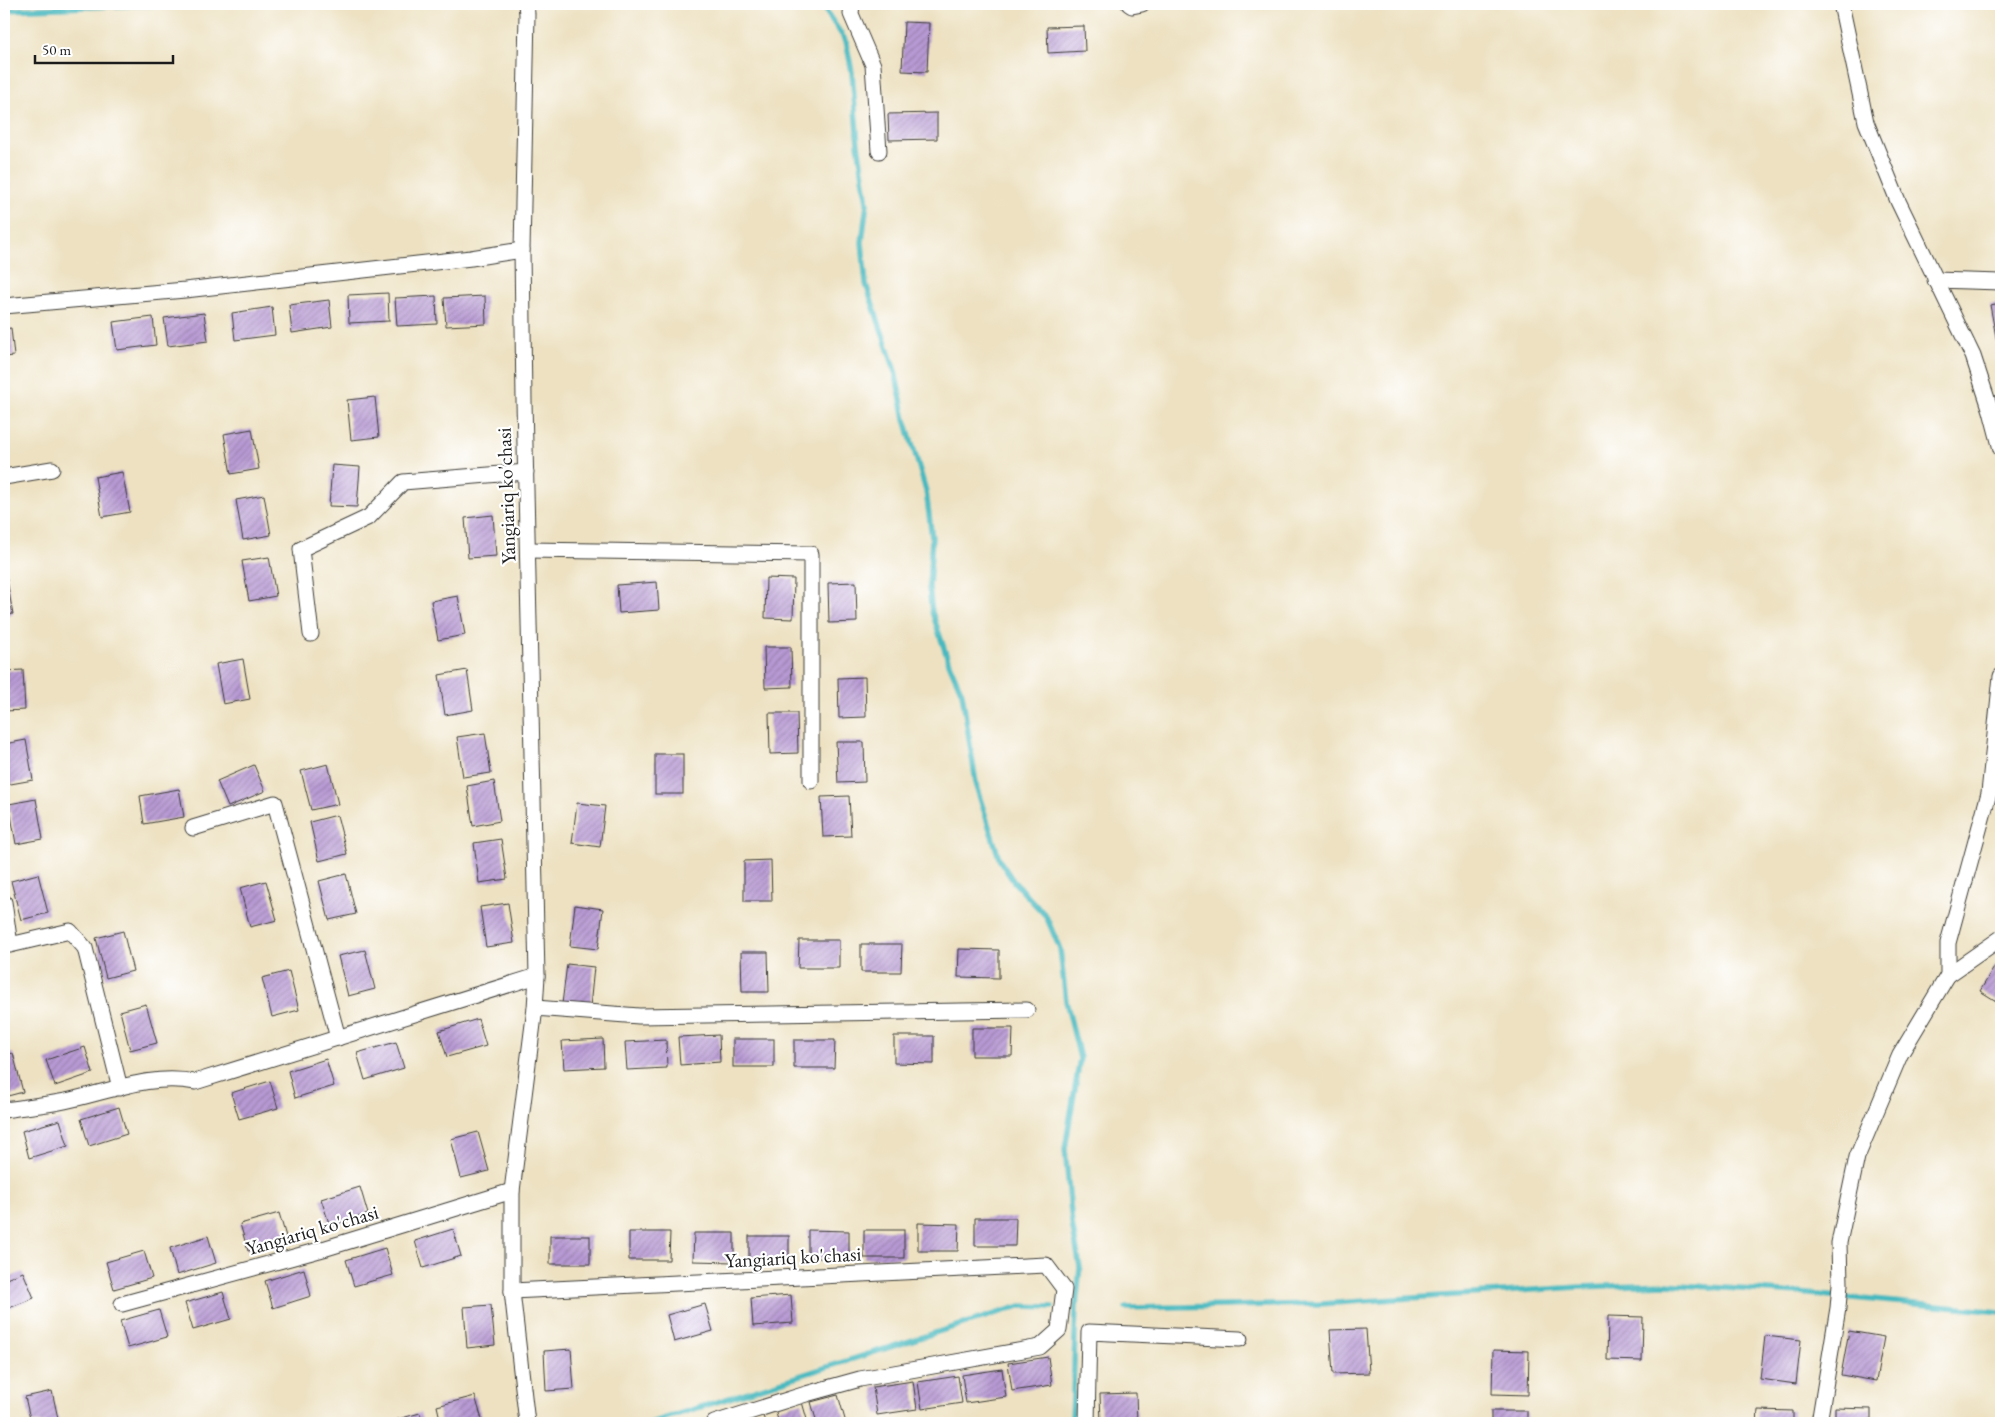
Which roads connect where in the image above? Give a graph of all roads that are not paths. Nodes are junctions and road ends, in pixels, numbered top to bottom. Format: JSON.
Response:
{"nodes":[{"id":1,"x":852,"y":4,"type":"edge"},
{"id":2,"x":1129,"y":4,"type":"edge"},
{"id":3,"x":1142,"y":4,"type":"edge"},
{"id":4,"x":1841,"y":4,"type":"edge"},
{"id":5,"x":526,"y":9,"type":"edge"},
{"id":6,"x":879,"y":150,"type":"dead end"},
{"id":7,"x":522,"y":250,"type":"junction"},
{"id":8,"x":1935,"y":280,"type":"junction"},
{"id":9,"x":2001,"y":282,"type":"edge"},
{"id":10,"x":4,"y":306,"type":"edge"},
{"id":11,"x":2001,"y":449,"type":"edge"},
{"id":12,"x":52,"y":469,"type":"dead end"},
{"id":13,"x":526,"y":472,"type":"junction"},
{"id":14,"x":4,"y":477,"type":"edge"},
{"id":15,"x":528,"y":550,"type":"junction"},
{"id":16,"x":311,"y":634,"type":"dead end"},
{"id":17,"x":2001,"y":676,"type":"edge"},
{"id":18,"x":811,"y":780,"type":"dead end"},
{"id":19,"x":192,"y":828,"type":"dead end"},
{"id":20,"x":4,"y":902,"type":"edge"},
{"id":21,"x":2001,"y":938,"type":"edge"},
{"id":22,"x":1948,"y":975,"type":"junction"},
{"id":23,"x":537,"y":976,"type":"junction"},
{"id":24,"x":535,"y":1008,"type":"junction"},
{"id":25,"x":1028,"y":1010,"type":"dead end"},
{"id":26,"x":338,"y":1038,"type":"junction"},
{"id":27,"x":120,"y":1088,"type":"junction"},
{"id":28,"x":4,"y":1110,"type":"edge"},
{"id":29,"x":512,"y":1191,"type":"junction"},
{"id":30,"x":512,"y":1291,"type":"junction"},
{"id":31,"x":122,"y":1304,"type":"dead end"},
{"id":32,"x":1240,"y":1339,"type":"dead end"},
{"id":33,"x":527,"y":1423,"type":"edge"},
{"id":34,"x":714,"y":1423,"type":"edge"},
{"id":35,"x":1087,"y":1423,"type":"edge"},
{"id":36,"x":1820,"y":1423,"type":"edge"}],
"edges":[{"from":1,"to":6,"type":"street"},
{"from":2,"to":3,"type":"street"},
{"from":4,"to":8,"type":"street"},
{"from":5,"to":7,"type":"street","name":"Yangiariq ko'chasi"},
{"from":7,"to":10,"type":"street"},
{"from":7,"to":13,"type":"street","name":"Yangiariq ko'chasi"},
{"from":8,"to":9,"type":"street"},
{"from":8,"to":11,"type":"street"},
{"from":12,"to":14,"type":"street"},
{"from":13,"to":15,"type":"street","name":"Yangiariq ko'chasi"},
{"from":13,"to":16,"type":"street"},
{"from":15,"to":18,"type":"street"},
{"from":15,"to":23,"type":"street","name":"Yangiariq ko'chasi"},
{"from":17,"to":22,"type":"street"},
{"from":19,"to":26,"type":"street"},
{"from":20,"to":27,"type":"street"},
{"from":21,"to":22,"type":"street"},
{"from":22,"to":36,"type":"street"},
{"from":23,"to":24,"type":"street","name":"Yangiariq ko'chasi"},
{"from":23,"to":26,"type":"street"},
{"from":24,"to":25,"type":"street"},
{"from":24,"to":29,"type":"street","name":"Yangiariq ko'chasi"},
{"from":26,"to":27,"type":"street"},
{"from":27,"to":28,"type":"street"},
{"from":29,"to":30,"type":"street","name":"Yangiariq ko'chasi"},
{"from":29,"to":31,"type":"street","name":"Yangiariq ko'chasi"},
{"from":30,"to":33,"type":"street","name":"Yangiariq ko'chasi"},
{"from":30,"to":34,"type":"street","name":"Yangiariq ko'chasi"},
{"from":32,"to":35,"type":"street"}]}
